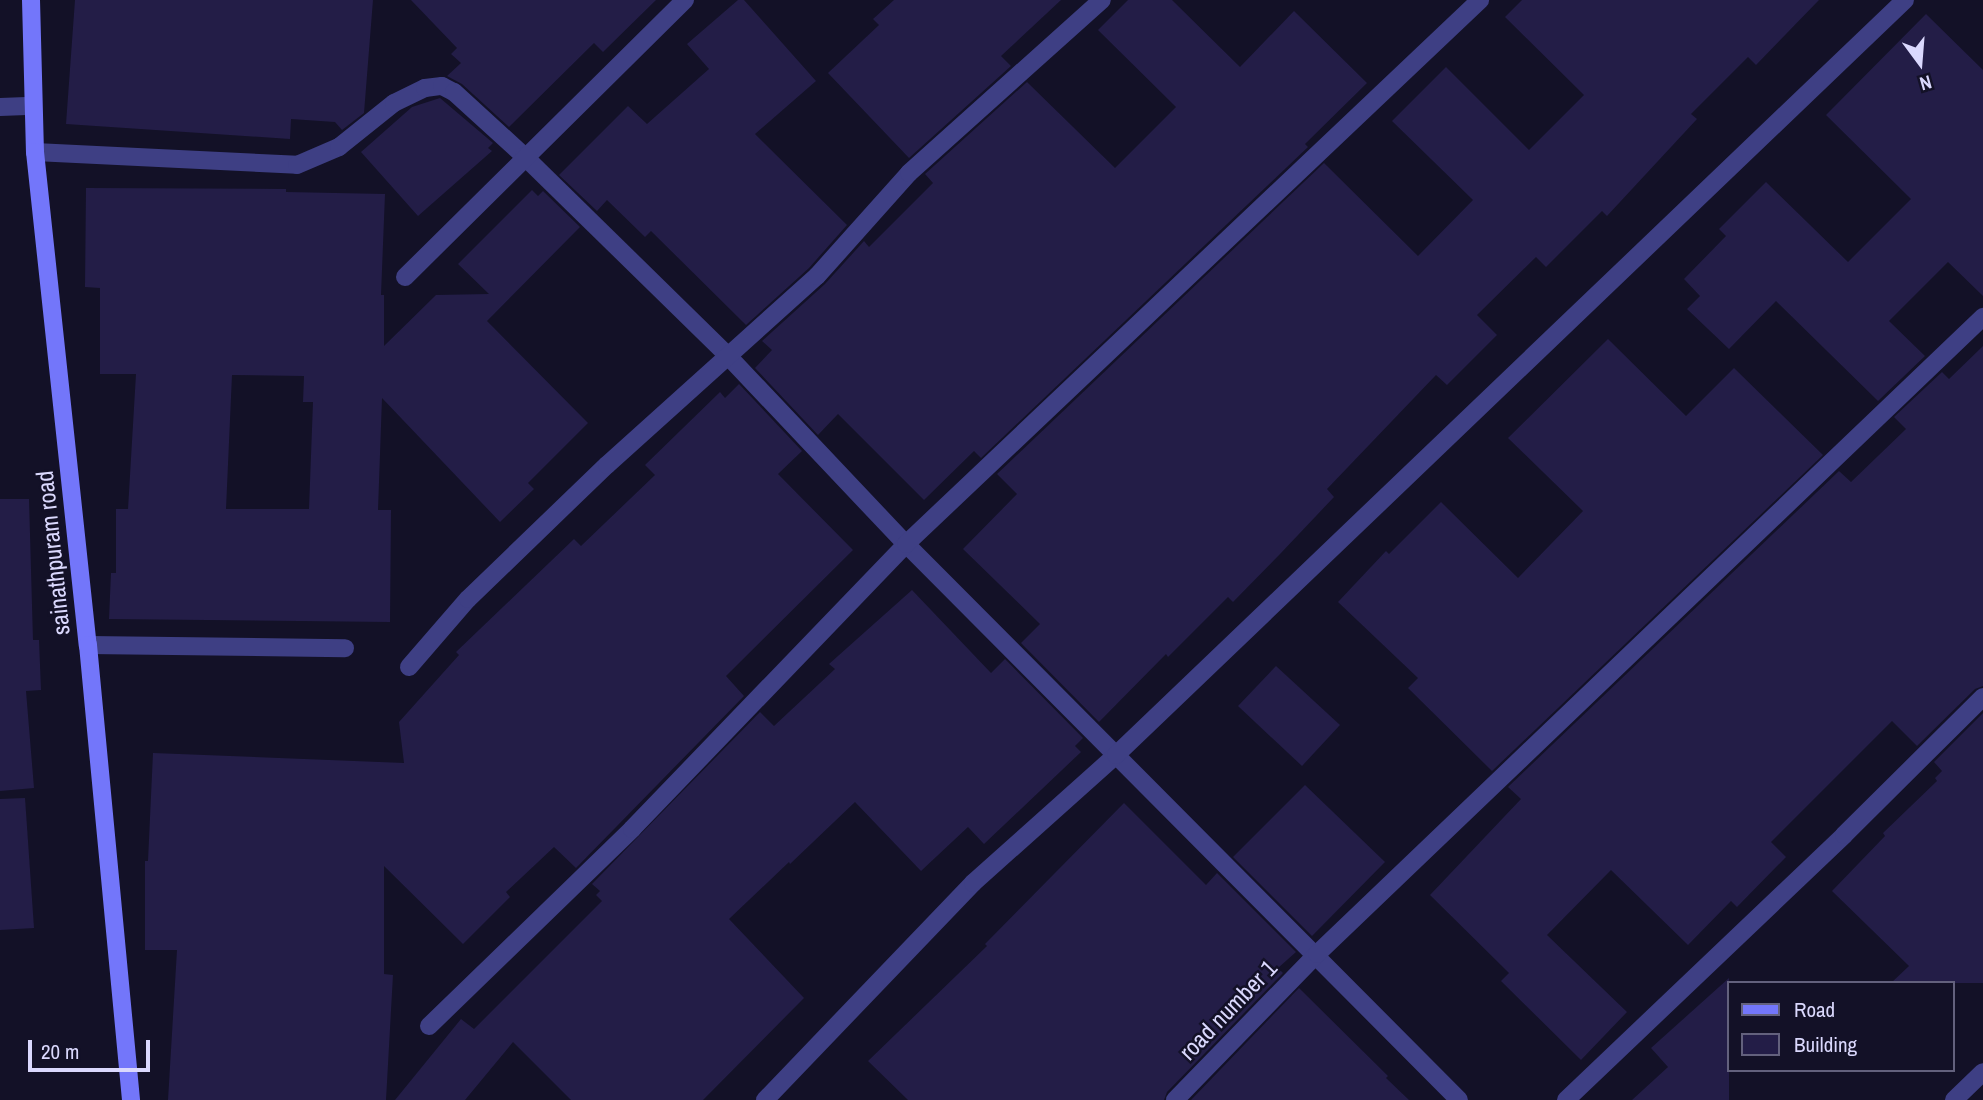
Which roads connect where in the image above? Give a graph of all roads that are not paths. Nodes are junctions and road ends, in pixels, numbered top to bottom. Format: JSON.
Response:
{"nodes":[{"id":1,"x":31,"y":0,"type":"edge"},
{"id":2,"x":685,"y":0,"type":"edge"},
{"id":3,"x":1102,"y":0,"type":"edge"},
{"id":4,"x":1480,"y":0,"type":"edge"},
{"id":5,"x":1905,"y":0,"type":"edge"},
{"id":6,"x":33,"y":106,"type":"junction"},
{"id":7,"x":0,"y":107,"type":"edge"},
{"id":8,"x":35,"y":152,"type":"junction"},
{"id":9,"x":524,"y":156,"type":"junction"},
{"id":10,"x":405,"y":277,"type":"dead end"},
{"id":11,"x":1983,"y":317,"type":"edge"},
{"id":12,"x":728,"y":356,"type":"junction"},
{"id":13,"x":906,"y":544,"type":"junction"},
{"id":14,"x":88,"y":645,"type":"junction"},
{"id":15,"x":345,"y":648,"type":"dead end"},
{"id":16,"x":409,"y":667,"type":"dead end"},
{"id":17,"x":1983,"y":697,"type":"edge"},
{"id":18,"x":1116,"y":755,"type":"junction"},
{"id":19,"x":1317,"y":954,"type":"junction"},
{"id":20,"x":429,"y":1026,"type":"dead end"},
{"id":21,"x":1983,"y":1072,"type":"edge"},
{"id":22,"x":131,"y":1100,"type":"edge"},
{"id":23,"x":765,"y":1100,"type":"edge"},
{"id":24,"x":1175,"y":1100,"type":"edge"},
{"id":25,"x":1459,"y":1100,"type":"edge"},
{"id":26,"x":1566,"y":1100,"type":"edge"},
{"id":27,"x":1954,"y":1100,"type":"edge"}],
"edges":[{"from":1,"to":6,"type":"street","name":"sainathpuram road"},
{"from":2,"to":9,"type":"street"},
{"from":3,"to":12,"type":"street"},
{"from":4,"to":13,"type":"street"},
{"from":5,"to":18,"type":"street"},
{"from":6,"to":7,"type":"street"},
{"from":6,"to":8,"type":"street","name":"sainathpuram road"},
{"from":8,"to":9,"type":"street"},
{"from":8,"to":14,"type":"street","name":"sainathpuram road"},
{"from":9,"to":10,"type":"street"},
{"from":9,"to":12,"type":"street"},
{"from":11,"to":19,"type":"street","name":"road number 1"},
{"from":12,"to":13,"type":"street"},
{"from":12,"to":16,"type":"street"},
{"from":13,"to":18,"type":"street"},
{"from":13,"to":20,"type":"street"},
{"from":14,"to":15,"type":"street"},
{"from":14,"to":22,"type":"street","name":"sainathpuram road"},
{"from":17,"to":26,"type":"street"},
{"from":18,"to":19,"type":"street"},
{"from":18,"to":23,"type":"street"},
{"from":19,"to":24,"type":"street","name":"road number 1"},
{"from":19,"to":25,"type":"street"},
{"from":21,"to":27,"type":"street"}]}
